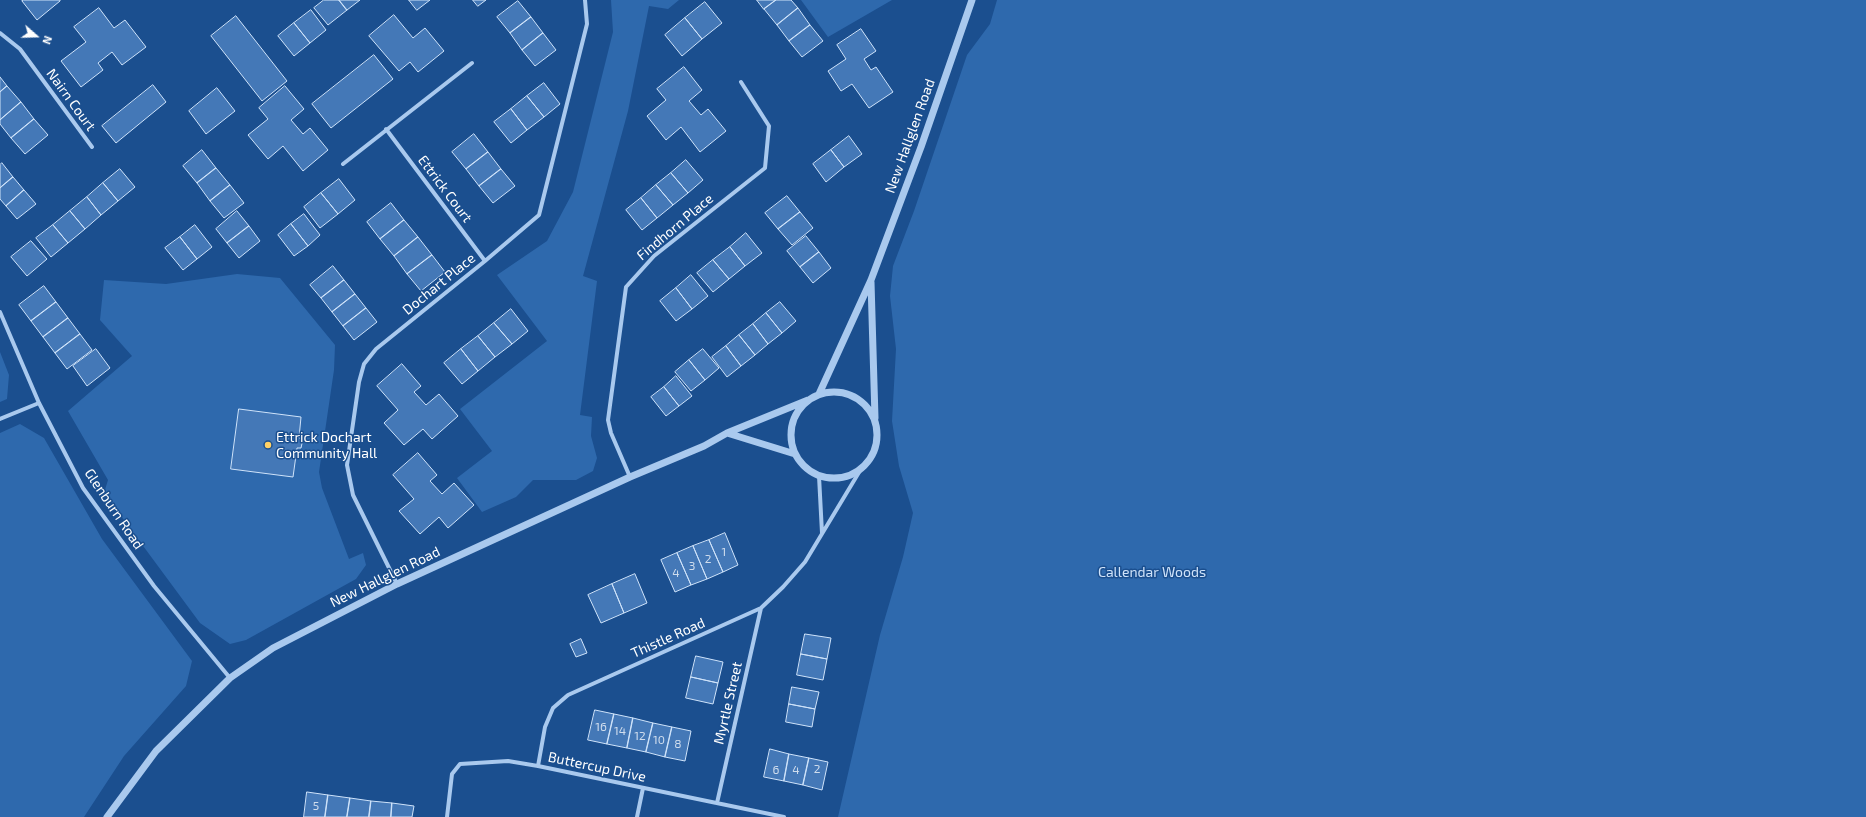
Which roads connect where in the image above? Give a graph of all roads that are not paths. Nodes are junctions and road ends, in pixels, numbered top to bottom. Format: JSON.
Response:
{"nodes":[{"id":1,"x":585,"y":0,"type":"edge"},
{"id":2,"x":972,"y":0,"type":"edge"},
{"id":3,"x":0,"y":33,"type":"edge"},
{"id":4,"x":472,"y":63,"type":"dead end"},
{"id":5,"x":741,"y":82,"type":"dead end"},
{"id":6,"x":386,"y":129,"type":"junction"},
{"id":7,"x":92,"y":147,"type":"dead end"},
{"id":8,"x":343,"y":164,"type":"dead end"},
{"id":9,"x":485,"y":261,"type":"junction"},
{"id":10,"x":871,"y":280,"type":"junction"},
{"id":11,"x":0,"y":312,"type":"edge"},
{"id":12,"x":819,"y":394,"type":"junction"},
{"id":13,"x":808,"y":400,"type":"junction"},
{"id":14,"x":39,"y":403,"type":"junction"},
{"id":15,"x":0,"y":419,"type":"edge"},
{"id":16,"x":875,"y":420,"type":"junction"},
{"id":17,"x":727,"y":434,"type":"junction"},
{"id":18,"x":795,"y":454,"type":"junction"},
{"id":19,"x":861,"y":469,"type":"junction"},
{"id":20,"x":819,"y":476,"type":"junction"},
{"id":21,"x":630,"y":477,"type":"junction"},
{"id":22,"x":822,"y":533,"type":"junction"},
{"id":23,"x":397,"y":584,"type":"junction"},
{"id":24,"x":761,"y":608,"type":"junction"},
{"id":25,"x":230,"y":678,"type":"junction"},
{"id":26,"x":538,"y":766,"type":"junction"},
{"id":27,"x":643,"y":788,"type":"junction"},
{"id":28,"x":717,"y":803,"type":"junction"},
{"id":29,"x":107,"y":817,"type":"edge"},
{"id":30,"x":447,"y":817,"type":"edge"},
{"id":31,"x":636,"y":817,"type":"edge"},
{"id":32,"x":784,"y":817,"type":"edge"}],
"edges":[{"from":1,"to":9,"type":"street","name":"Dochart Place"},
{"from":2,"to":10,"type":"street","name":"New Hallglen Road"},
{"from":3,"to":7,"type":"street","name":"Nairn Court"},
{"from":4,"to":6,"type":"street"},
{"from":5,"to":21,"type":"street","name":"Findhorn Place"},
{"from":6,"to":8,"type":"street"},
{"from":6,"to":9,"type":"street","name":"Ettrick Court"},
{"from":9,"to":23,"type":"street","name":"Dochart Place"},
{"from":10,"to":12,"type":"street","name":"New Hallglen Road"},
{"from":10,"to":16,"type":"street","name":"New Hallglen Road"},
{"from":11,"to":14,"type":"street","name":"Glenburn Road"},
{"from":12,"to":13,"type":"street"},
{"from":12,"to":16,"type":"street"},
{"from":13,"to":17,"type":"street","name":"New Hallglen Road"},
{"from":13,"to":18,"type":"street"},
{"from":14,"to":15,"type":"street"},
{"from":14,"to":25,"type":"street","name":"Glenburn Road"},
{"from":16,"to":19,"type":"street"},
{"from":17,"to":18,"type":"street"},
{"from":17,"to":21,"type":"street","name":"New Hallglen Road"},
{"from":18,"to":20,"type":"street"},
{"from":19,"to":20,"type":"street"},
{"from":19,"to":22,"type":"street","name":"Thistle Road"},
{"from":20,"to":22,"type":"street"},
{"from":21,"to":23,"type":"street","name":"New Hallglen Road"},
{"from":22,"to":24,"type":"street","name":"Thistle Road"},
{"from":23,"to":25,"type":"street","name":"New Hallglen Road"},
{"from":24,"to":26,"type":"street","name":"Thistle Road"},
{"from":24,"to":28,"type":"street","name":"Myrtle Street"},
{"from":25,"to":29,"type":"street","name":"New Hallglen Road"},
{"from":26,"to":27,"type":"street","name":"Buttercup Drive"},
{"from":26,"to":30,"type":"street","name":"Buttercup Drive"},
{"from":27,"to":28,"type":"street","name":"Buttercup Drive"},
{"from":27,"to":31,"type":"street"},
{"from":28,"to":32,"type":"street","name":"Buttercup Drive"}]}
